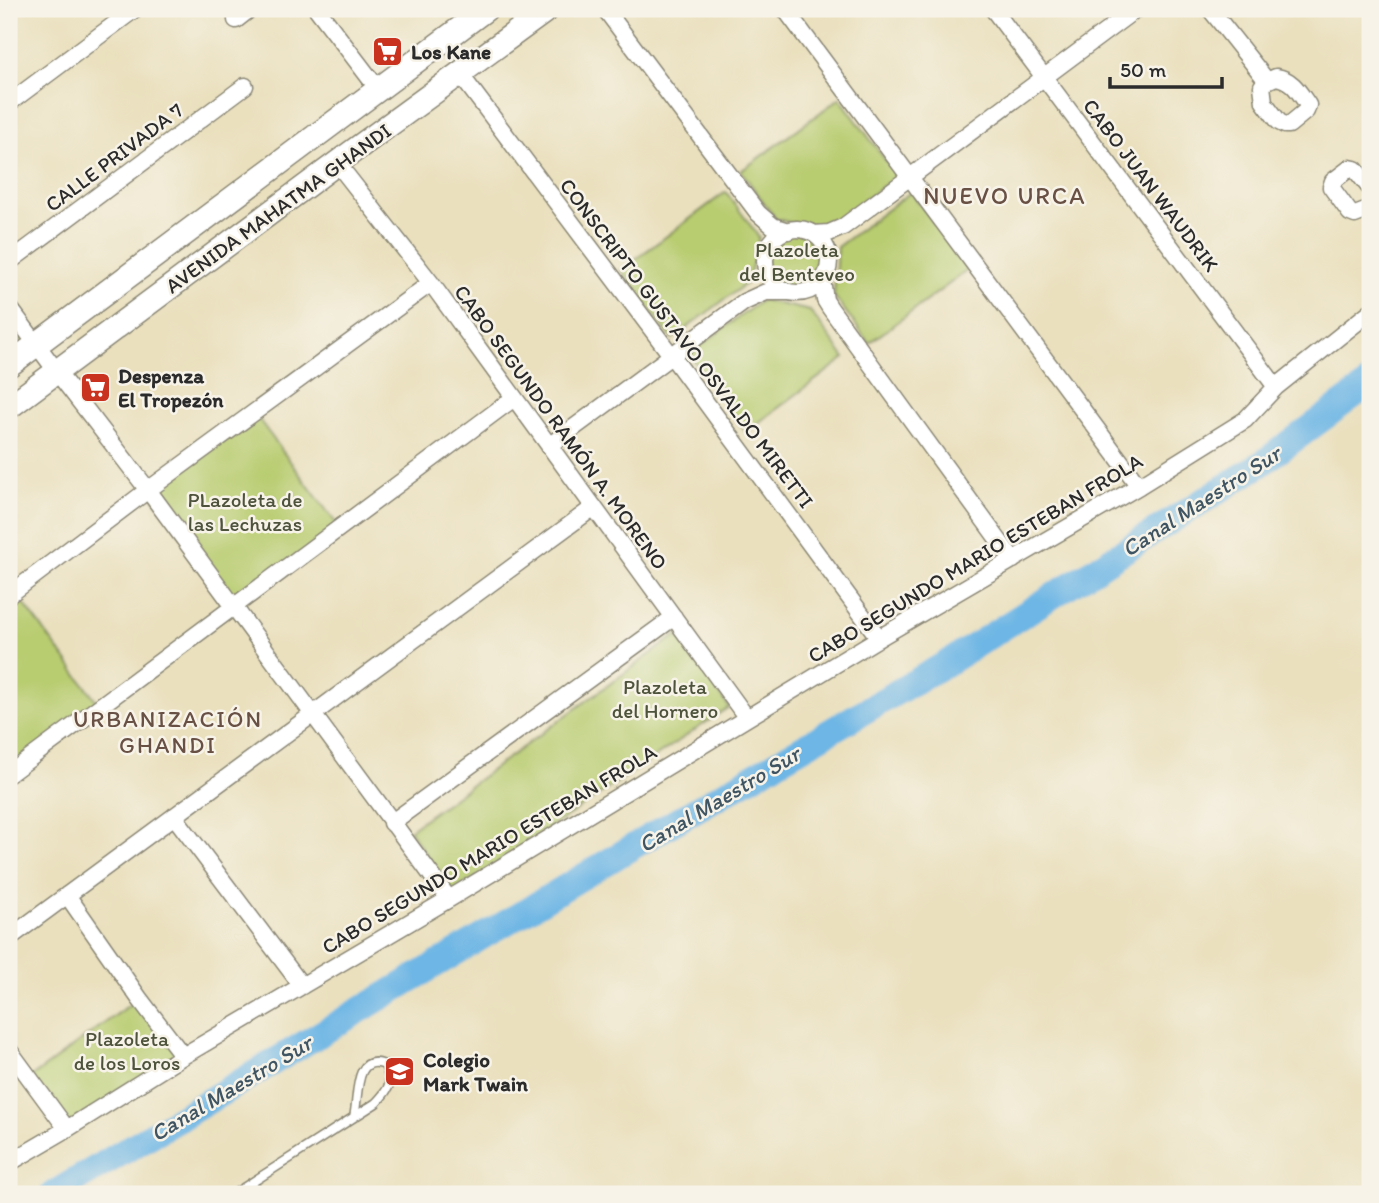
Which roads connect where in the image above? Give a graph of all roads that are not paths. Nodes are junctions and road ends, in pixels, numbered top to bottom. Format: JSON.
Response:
{"nodes":[{"id":1,"x":135,"y":9,"type":"edge"},
{"id":2,"x":250,"y":9,"type":"edge"},
{"id":3,"x":317,"y":9,"type":"edge"},
{"id":4,"x":486,"y":9,"type":"edge"},
{"id":5,"x":548,"y":9,"type":"edge"},
{"id":6,"x":605,"y":9,"type":"edge"},
{"id":7,"x":785,"y":9,"type":"edge"},
{"id":8,"x":993,"y":9,"type":"edge"},
{"id":9,"x":1136,"y":9,"type":"edge"},
{"id":10,"x":1210,"y":9,"type":"edge"},
{"id":11,"x":236,"y":20,"type":"dead end"},
{"id":12,"x":460,"y":74,"type":"junction"},
{"id":13,"x":1045,"y":78,"type":"junction"},
{"id":14,"x":1267,"y":81,"type":"dead end"},
{"id":15,"x":245,"y":86,"type":"dead end"},
{"id":16,"x":378,"y":89,"type":"junction"},
{"id":17,"x":9,"y":103,"type":"edge"},
{"id":18,"x":337,"y":163,"type":"junction"},
{"id":19,"x":911,"y":177,"type":"junction"},
{"id":20,"x":1370,"y":188,"type":"edge"},
{"id":21,"x":1370,"y":210,"type":"edge"},
{"id":22,"x":758,"y":213,"type":"junction"},
{"id":23,"x":843,"y":227,"type":"junction"},
{"id":24,"x":788,"y":230,"type":"junction"},
{"id":25,"x":814,"y":234,"type":"junction"},
{"id":26,"x":766,"y":256,"type":"junction"},
{"id":27,"x":828,"y":256,"type":"junction"},
{"id":28,"x":9,"y":262,"type":"edge"},
{"id":29,"x":822,"y":281,"type":"junction"},
{"id":30,"x":430,"y":283,"type":"junction"},
{"id":31,"x":791,"y":292,"type":"junction"},
{"id":32,"x":744,"y":302,"type":"junction"},
{"id":33,"x":9,"y":307,"type":"edge"},
{"id":34,"x":830,"y":308,"type":"junction"},
{"id":35,"x":1370,"y":312,"type":"edge"},
{"id":36,"x":36,"y":344,"type":"junction"},
{"id":37,"x":671,"y":355,"type":"junction"},
{"id":38,"x":9,"y":365,"type":"edge"},
{"id":39,"x":57,"y":372,"type":"junction"},
{"id":40,"x":1276,"y":387,"type":"junction"},
{"id":41,"x":514,"y":398,"type":"junction"},
{"id":42,"x":9,"y":407,"type":"edge"},
{"id":43,"x":549,"y":446,"type":"junction"},
{"id":44,"x":1139,"y":486,"type":"junction"},
{"id":45,"x":148,"y":490,"type":"junction"},
{"id":46,"x":594,"y":507,"type":"junction"},
{"id":47,"x":1013,"y":560,"type":"junction"},
{"id":48,"x":9,"y":595,"type":"edge"},
{"id":49,"x":233,"y":607,"type":"junction"},
{"id":50,"x":674,"y":617,"type":"junction"},
{"id":51,"x":879,"y":638,"type":"junction"},
{"id":52,"x":312,"y":714,"type":"junction"},
{"id":53,"x":747,"y":718,"type":"junction"},
{"id":54,"x":9,"y":774,"type":"edge"},
{"id":55,"x":174,"y":816,"type":"junction"},
{"id":56,"x":391,"y":823,"type":"junction"},
{"id":57,"x":67,"y":895,"type":"junction"},
{"id":58,"x":449,"y":899,"type":"junction"},
{"id":59,"x":9,"y":938,"type":"edge"},
{"id":60,"x":302,"y":986,"type":"junction"},
{"id":61,"x":9,"y":1050,"type":"edge"},
{"id":62,"x":183,"y":1056,"type":"junction"},
{"id":63,"x":354,"y":1116,"type":"junction"},
{"id":64,"x":67,"y":1129,"type":"junction"},
{"id":65,"x":9,"y":1163,"type":"edge"},
{"id":66,"x":234,"y":1194,"type":"edge"}],
"edges":[{"from":1,"to":17,"type":"street"},
{"from":2,"to":11,"type":"street"},
{"from":3,"to":16,"type":"street"},
{"from":4,"to":16,"type":"main road","name":"AVENIDA MAHATMA GHANDI"},
{"from":5,"to":12,"type":"main road","name":"AVENIDA MAHATMA GHANDI"},
{"from":6,"to":22,"type":"street"},
{"from":7,"to":19,"type":"street"},
{"from":8,"to":13,"type":"street","name":"CABO JUAN WAUDRIK"},
{"from":9,"to":13,"type":"street"},
{"from":10,"to":14,"type":"street"},
{"from":12,"to":18,"type":"main road","name":"AVENIDA MAHATMA GHANDI"},
{"from":12,"to":37,"type":"street","name":"CONSCRIPTO GUSTAVO OSVALDO MIRETTI"},
{"from":13,"to":19,"type":"street"},
{"from":13,"to":40,"type":"street","name":"CABO JUAN WAUDRIK"},
{"from":15,"to":28,"type":"street","name":"CALLE PRIVADA 7"},
{"from":16,"to":36,"type":"main road","name":"AVENIDA MAHATMA GHANDI"},
{"from":18,"to":30,"type":"street","name":"CABO SEGUNDO RAMÓN A. MORENO"},
{"from":18,"to":39,"type":"main road","name":"AVENIDA MAHATMA GHANDI"},
{"from":19,"to":23,"type":"street"},
{"from":19,"to":44,"type":"street"},
{"from":20,"to":21,"type":"street"},
{"from":22,"to":24,"type":"street"},
{"from":22,"to":26,"type":"street"},
{"from":23,"to":25,"type":"street"},
{"from":23,"to":27,"type":"street"},
{"from":24,"to":25,"type":"street"},
{"from":24,"to":26,"type":"street"},
{"from":25,"to":27,"type":"street"},
{"from":26,"to":31,"type":"street"},
{"from":26,"to":32,"type":"street"},
{"from":27,"to":29,"type":"street"},
{"from":29,"to":31,"type":"street"},
{"from":29,"to":34,"type":"street"},
{"from":30,"to":41,"type":"street","name":"CABO SEGUNDO RAMÓN A. MORENO"},
{"from":30,"to":45,"type":"street"},
{"from":31,"to":32,"type":"street"},
{"from":31,"to":34,"type":"street"},
{"from":32,"to":37,"type":"street"},
{"from":33,"to":36,"type":"street"},
{"from":34,"to":47,"type":"street"},
{"from":35,"to":40,"type":"street","name":"CABO SEGUNDO MARIO ESTEBAN FROLA"},
{"from":36,"to":38,"type":"main road","name":"AVENIDA MAHATMA GHANDI"},
{"from":36,"to":39,"type":"street"},
{"from":37,"to":43,"type":"street"},
{"from":37,"to":51,"type":"street","name":"CONSCRIPTO GUSTAVO OSVALDO MIRETTI"},
{"from":39,"to":42,"type":"main road","name":"AVENIDA MAHATMA GHANDI"},
{"from":39,"to":45,"type":"street"},
{"from":40,"to":44,"type":"street","name":"CABO SEGUNDO MARIO ESTEBAN FROLA"},
{"from":41,"to":43,"type":"street","name":"CABO SEGUNDO RAMÓN A. MORENO"},
{"from":41,"to":49,"type":"street"},
{"from":43,"to":46,"type":"street","name":"CABO SEGUNDO RAMÓN A. MORENO"},
{"from":44,"to":47,"type":"street","name":"CABO SEGUNDO MARIO ESTEBAN FROLA"},
{"from":45,"to":48,"type":"street"},
{"from":45,"to":49,"type":"street"},
{"from":46,"to":50,"type":"street","name":"CABO SEGUNDO RAMÓN A. MORENO"},
{"from":46,"to":52,"type":"street"},
{"from":47,"to":51,"type":"street","name":"CABO SEGUNDO MARIO ESTEBAN FROLA"},
{"from":49,"to":52,"type":"street"},
{"from":49,"to":54,"type":"street"},
{"from":50,"to":53,"type":"street","name":"CABO SEGUNDO RAMÓN A. MORENO"},
{"from":50,"to":56,"type":"street"},
{"from":51,"to":53,"type":"street","name":"CABO SEGUNDO MARIO ESTEBAN FROLA"},
{"from":52,"to":55,"type":"street"},
{"from":52,"to":56,"type":"street"},
{"from":53,"to":58,"type":"street","name":"CABO SEGUNDO MARIO ESTEBAN FROLA"},
{"from":55,"to":57,"type":"street"},
{"from":55,"to":60,"type":"street"},
{"from":56,"to":58,"type":"street"},
{"from":57,"to":59,"type":"street"},
{"from":57,"to":62,"type":"street"},
{"from":58,"to":60,"type":"street","name":"CABO SEGUNDO MARIO ESTEBAN FROLA"},
{"from":60,"to":62,"type":"street","name":"CABO SEGUNDO MARIO ESTEBAN FROLA"},
{"from":61,"to":64,"type":"street"},
{"from":62,"to":64,"type":"street","name":"CABO SEGUNDO MARIO ESTEBAN FROLA"},
{"from":63,"to":63,"type":"lane"},
{"from":63,"to":66,"type":"lane"},
{"from":64,"to":65,"type":"street","name":"CABO SEGUNDO MARIO ESTEBAN FROLA"}]}
